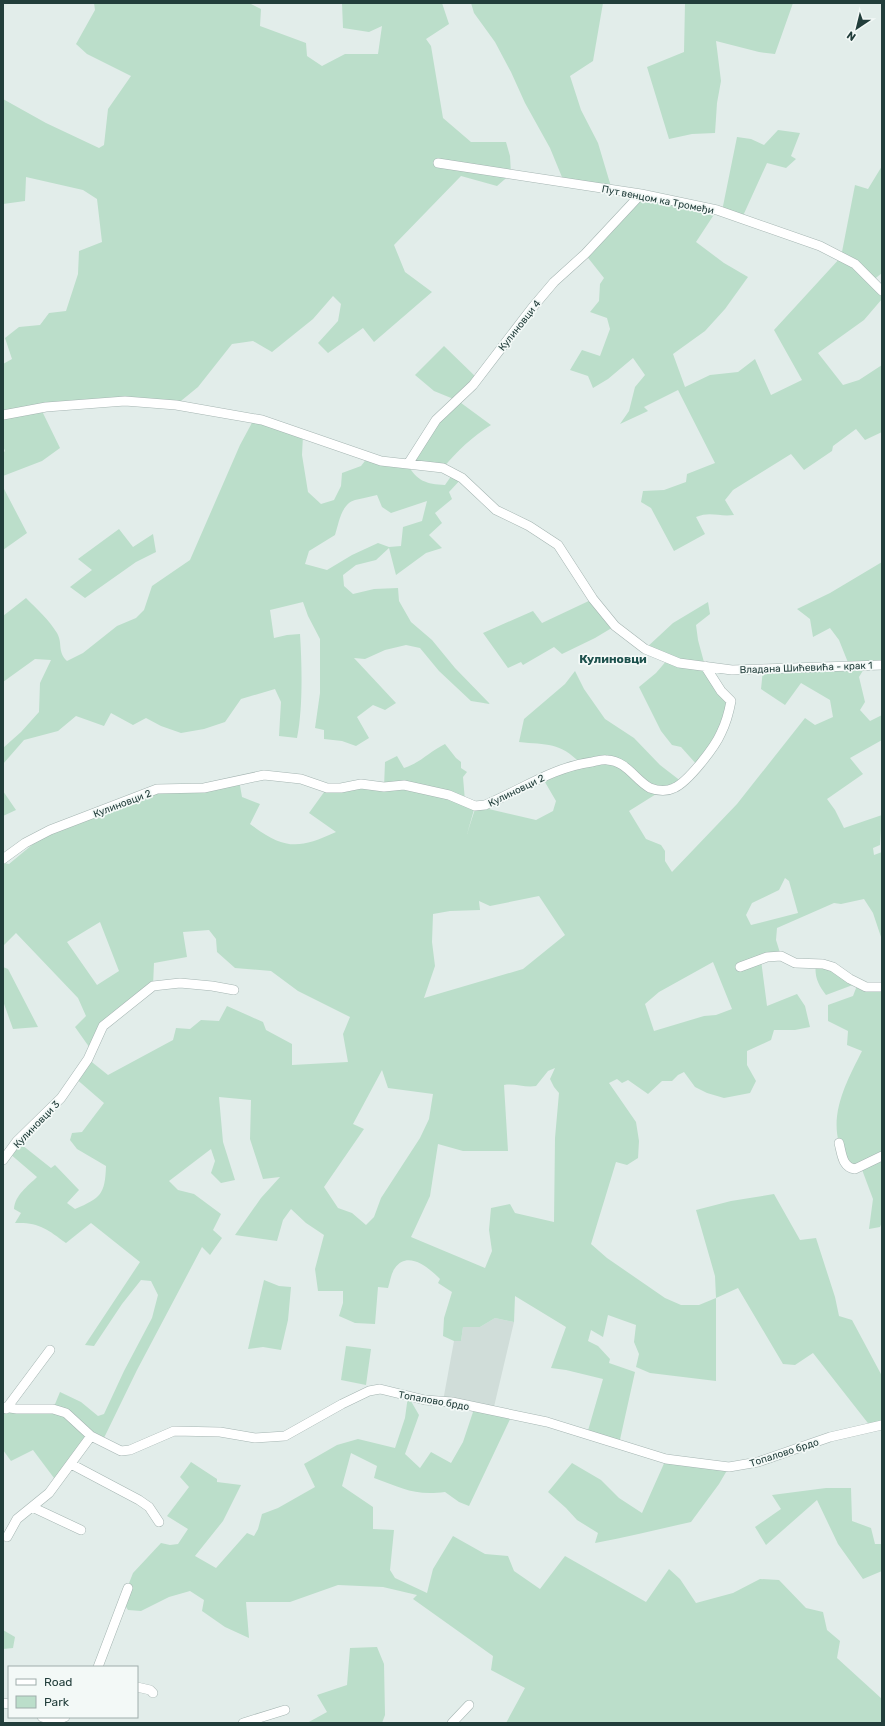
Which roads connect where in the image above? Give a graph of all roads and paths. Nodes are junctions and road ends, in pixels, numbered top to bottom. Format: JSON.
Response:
{"nodes":[{"id":1,"x":438,"y":163,"type":"dead end"},
{"id":2,"x":641,"y":194,"type":"junction"},
{"id":3,"x":882,"y":291,"type":"edge"},
{"id":4,"x":3,"y":415,"type":"edge"},
{"id":5,"x":408,"y":464,"type":"junction"},
{"id":6,"x":882,"y":665,"type":"edge"},
{"id":7,"x":705,"y":666,"type":"junction"},
{"id":8,"x":3,"y":859,"type":"edge"},
{"id":9,"x":740,"y":967,"type":"dead end"},
{"id":10,"x":882,"y":987,"type":"edge"},
{"id":11,"x":234,"y":990,"type":"dead end"},
{"id":12,"x":839,"y":1143,"type":"dead end"},
{"id":13,"x":882,"y":1156,"type":"edge"},
{"id":14,"x":3,"y":1160,"type":"edge"},
{"id":15,"x":50,"y":1350,"type":"dead end"},
{"id":16,"x":5,"y":1408,"type":"edge"},
{"id":17,"x":882,"y":1425,"type":"edge"},
{"id":18,"x":91,"y":1436,"type":"junction"},
{"id":19,"x":71,"y":1464,"type":"junction"},
{"id":20,"x":32,"y":1506,"type":"junction"},
{"id":21,"x":159,"y":1522,"type":"dead end"},
{"id":22,"x":81,"y":1530,"type":"dead end"},
{"id":23,"x":6,"y":1537,"type":"dead end"},
{"id":24,"x":128,"y":1588,"type":"dead end"},
{"id":25,"x":98,"y":1666,"type":"edge"},
{"id":26,"x":138,"y":1687,"type":"edge"},
{"id":27,"x":153,"y":1693,"type":"dead end"},
{"id":28,"x":469,"y":1705,"type":"dead end"},
{"id":29,"x":285,"y":1710,"type":"dead end"},
{"id":30,"x":63,"y":1718,"type":"edge"},
{"id":31,"x":48,"y":1720,"type":"edge"},
{"id":32,"x":243,"y":1723,"type":"edge"},
{"id":33,"x":452,"y":1723,"type":"edge"}],
"edges":[{"from":1,"to":2,"type":"street","name":"Пут венцом ка Тромеђи"},
{"from":2,"to":3,"type":"street","name":"Пут венцом ка Тромеђи"},
{"from":2,"to":5,"type":"street","name":"Кулиновци 4"},
{"from":4,"to":5,"type":"street","name":"Владана Шићевића - крак 1"},
{"from":5,"to":7,"type":"street","name":"Владана Шићевића - крак 1"},
{"from":6,"to":7,"type":"street","name":"Владана Шићевића - крак 1"},
{"from":7,"to":8,"type":"street","name":"Кулиновци 2"},
{"from":9,"to":10,"type":"street"},
{"from":11,"to":14,"type":"street","name":"Кулиновци 3"},
{"from":12,"to":13,"type":"street"},
{"from":15,"to":16,"type":"street"},
{"from":16,"to":18,"type":"street","name":"Топалово брдо"},
{"from":17,"to":18,"type":"street","name":"Топалово брдо"},
{"from":18,"to":19,"type":"street"},
{"from":19,"to":20,"type":"street"},
{"from":19,"to":21,"type":"street"},
{"from":20,"to":22,"type":"street"},
{"from":20,"to":23,"type":"street"},
{"from":24,"to":25,"type":"street"},
{"from":26,"to":27,"type":"street"},
{"from":28,"to":33,"type":"street"},
{"from":29,"to":32,"type":"street"},
{"from":30,"to":31,"type":"street"}]}
